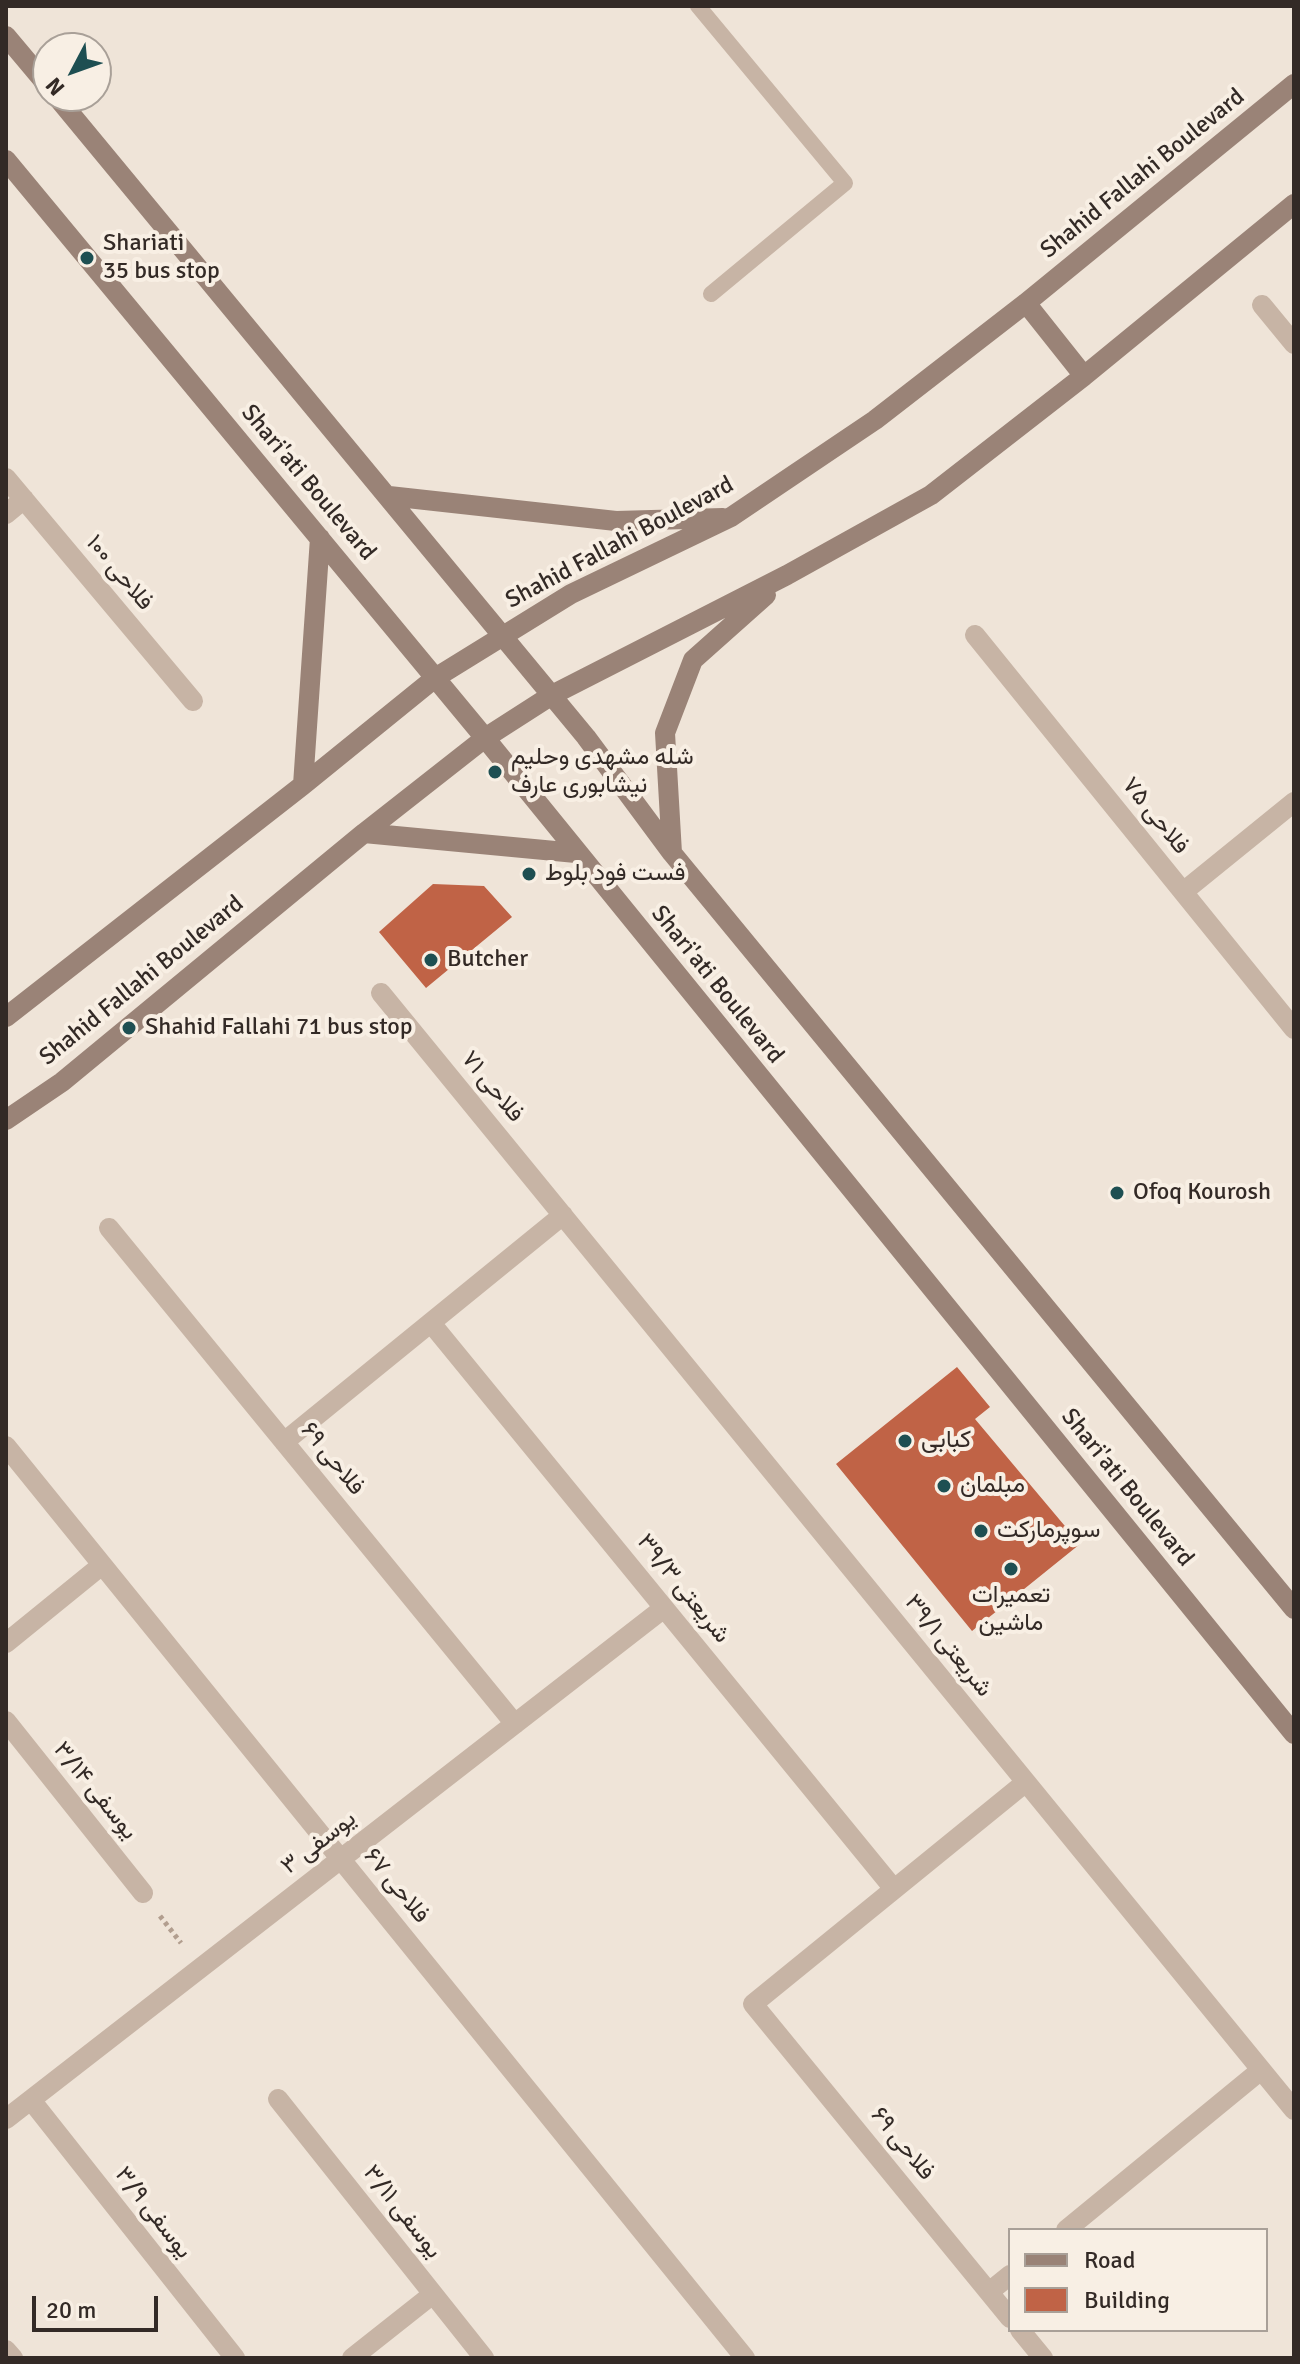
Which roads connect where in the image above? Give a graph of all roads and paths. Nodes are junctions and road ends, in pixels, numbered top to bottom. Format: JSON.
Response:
{"nodes":[{"id":1,"x":698,"y":6,"type":"edge"},
{"id":2,"x":6,"y":36,"type":"edge"},
{"id":3,"x":32,"y":67,"type":"edge"},
{"id":4,"x":1294,"y":84,"type":"edge"},
{"id":5,"x":69,"y":112,"type":"edge"},
{"id":6,"x":6,"y":160,"type":"edge"},
{"id":7,"x":1294,"y":204,"type":"edge"},
{"id":8,"x":711,"y":294,"type":"dead end"},
{"id":9,"x":1026,"y":303,"type":"junction"},
{"id":10,"x":1262,"y":305,"type":"dead end"},
{"id":11,"x":1294,"y":344,"type":"edge"},
{"id":12,"x":1084,"y":376,"type":"junction"},
{"id":13,"x":6,"y":478,"type":"edge"},
{"id":14,"x":389,"y":496,"type":"junction"},
{"id":15,"x":24,"y":499,"type":"junction"},
{"id":16,"x":6,"y":514,"type":"edge"},
{"id":17,"x":731,"y":517,"type":"junction"},
{"id":18,"x":320,"y":538,"type":"junction"},
{"id":19,"x":787,"y":575,"type":"junction"},
{"id":20,"x":502,"y":635,"type":"junction"},
{"id":21,"x":975,"y":635,"type":"dead end"},
{"id":22,"x":435,"y":678,"type":"junction"},
{"id":23,"x":552,"y":695,"type":"junction"},
{"id":24,"x":193,"y":701,"type":"dead end"},
{"id":25,"x":485,"y":738,"type":"junction"},
{"id":26,"x":303,"y":785,"type":"junction"},
{"id":27,"x":1294,"y":802,"type":"edge"},
{"id":28,"x":364,"y":833,"type":"junction"},
{"id":29,"x":576,"y":853,"type":"junction"},
{"id":30,"x":672,"y":853,"type":"junction"},
{"id":31,"x":1183,"y":892,"type":"junction"},
{"id":32,"x":381,"y":993,"type":"dead end"},
{"id":33,"x":6,"y":1017,"type":"edge"},
{"id":34,"x":1294,"y":1029,"type":"edge"},
{"id":35,"x":6,"y":1120,"type":"edge"},
{"id":36,"x":563,"y":1215,"type":"junction"},
{"id":37,"x":109,"y":1228,"type":"dead end"},
{"id":38,"x":431,"y":1323,"type":"junction"},
{"id":39,"x":284,"y":1442,"type":"junction"},
{"id":40,"x":6,"y":1446,"type":"edge"},
{"id":41,"x":102,"y":1565,"type":"junction"},
{"id":42,"x":664,"y":1608,"type":"junction"},
{"id":43,"x":1294,"y":1609,"type":"edge"},
{"id":44,"x":6,"y":1643,"type":"edge"},
{"id":45,"x":6,"y":1721,"type":"edge"},
{"id":46,"x":515,"y":1724,"type":"junction"},
{"id":47,"x":1294,"y":1734,"type":"edge"},
{"id":48,"x":1026,"y":1782,"type":"junction"},
{"id":49,"x":340,"y":1859,"type":"junction"},
{"id":50,"x":894,"y":1889,"type":"junction"},
{"id":51,"x":143,"y":1893,"type":"joint"},
{"id":52,"x":200,"y":1969,"type":"junction"},
{"id":53,"x":1261,"y":2070,"type":"junction"},
{"id":54,"x":278,"y":2099,"type":"dead end"},
{"id":55,"x":31,"y":2100,"type":"junction"},
{"id":56,"x":1294,"y":2110,"type":"edge"},
{"id":57,"x":6,"y":2119,"type":"edge"},
{"id":58,"x":1068,"y":2228,"type":"edge"},
{"id":59,"x":1008,"y":2277,"type":"edge"},
{"id":60,"x":989,"y":2292,"type":"junction"},
{"id":61,"x":433,"y":2294,"type":"junction"},
{"id":62,"x":1008,"y":2316,"type":"edge"},
{"id":63,"x":1022,"y":2332,"type":"edge"},
{"id":64,"x":6,"y":2350,"type":"edge"},
{"id":65,"x":13,"y":2358,"type":"edge"},
{"id":66,"x":235,"y":2358,"type":"edge"},
{"id":67,"x":352,"y":2358,"type":"edge"},
{"id":68,"x":484,"y":2358,"type":"edge"},
{"id":69,"x":745,"y":2358,"type":"edge"},
{"id":70,"x":1043,"y":2358,"type":"edge"}],
"edges":[{"from":1,"to":8,"type":"lane"},
{"from":2,"to":3,"type":"main road"},
{"from":4,"to":9,"type":"main road","name":"Shahid Fallahi Boulevard"},
{"from":5,"to":14,"type":"main road","name":"Shari'ati Boulevard"},
{"from":6,"to":18,"type":"main road","name":"Shari'ati Boulevard"},
{"from":7,"to":12,"type":"main road","name":"Shahid Fallahi Boulevard"},
{"from":9,"to":12,"type":"main road"},
{"from":9,"to":17,"type":"main road","name":"Shahid Fallahi Boulevard"},
{"from":10,"to":11,"type":"street"},
{"from":12,"to":19,"type":"main road","name":"Shahid Fallahi Boulevard"},
{"from":13,"to":15,"type":"street","name":"فلاحی ۱۰۰"},
{"from":14,"to":17,"type":"main road"},
{"from":14,"to":20,"type":"main road","name":"Shari'ati Boulevard"},
{"from":15,"to":16,"type":"street"},
{"from":15,"to":24,"type":"street","name":"فلاحی ۱۰۰"},
{"from":17,"to":20,"type":"main road","name":"Shahid Fallahi Boulevard"},
{"from":18,"to":22,"type":"main road","name":"Shari'ati Boulevard"},
{"from":18,"to":26,"type":"main road"},
{"from":19,"to":23,"type":"main road","name":"Shahid Fallahi Boulevard"},
{"from":19,"to":30,"type":"main road"},
{"from":20,"to":22,"type":"main road","name":"Shahid Fallahi Boulevard"},
{"from":20,"to":23,"type":"main road","name":"Shari'ati Boulevard"},
{"from":21,"to":31,"type":"street","name":"فلاحی ۷۵"},
{"from":22,"to":25,"type":"main road","name":"Shari'ati Boulevard"},
{"from":22,"to":26,"type":"main road","name":"Shahid Fallahi Boulevard"},
{"from":23,"to":25,"type":"main road","name":"Shahid Fallahi Boulevard"},
{"from":23,"to":30,"type":"main road","name":"Shari'ati Boulevard"},
{"from":25,"to":28,"type":"main road","name":"Shahid Fallahi Boulevard"},
{"from":25,"to":29,"type":"main road","name":"Shari'ati Boulevard"},
{"from":26,"to":33,"type":"main road","name":"Shahid Fallahi Boulevard"},
{"from":27,"to":31,"type":"street"},
{"from":28,"to":29,"type":"main road"},
{"from":28,"to":35,"type":"main road","name":"Shahid Fallahi Boulevard"},
{"from":29,"to":47,"type":"main road","name":"Shari'ati Boulevard"},
{"from":30,"to":43,"type":"main road","name":"Shari'ati Boulevard"},
{"from":31,"to":34,"type":"street","name":"فلاحی ۷۵"},
{"from":32,"to":36,"type":"street","name":"فلاحی ۷۱"},
{"from":36,"to":38,"type":"street"},
{"from":36,"to":48,"type":"street","name":"شریعتی ۳۹/۱"},
{"from":37,"to":39,"type":"street","name":"فلاحی ۶۹"},
{"from":38,"to":39,"type":"street"},
{"from":38,"to":42,"type":"street","name":"شریعتی ۳۹/۳"},
{"from":39,"to":46,"type":"street","name":"فلاحی ۶۹"},
{"from":40,"to":41,"type":"street","name":"فلاحی ۶۷"},
{"from":41,"to":44,"type":"street"},
{"from":41,"to":49,"type":"street","name":"فلاحی ۶۷"},
{"from":42,"to":46,"type":"street","name":"یوسفی ۳"},
{"from":42,"to":50,"type":"street","name":"شریعتی ۳۹/۳"},
{"from":45,"to":51,"type":"street","name":"یوسفی ۳/۱۴"},
{"from":46,"to":49,"type":"street","name":"یوسفی ۳"},
{"from":48,"to":50,"type":"street"},
{"from":48,"to":53,"type":"street","name":"شریعتی ۳۹/۱"},
{"from":49,"to":52,"type":"street","name":"یوسفی ۳"},
{"from":49,"to":69,"type":"street","name":"فلاحی ۶۷"},
{"from":50,"to":60,"type":"street","name":"فلاحی ۶۹"},
{"from":51,"to":52,"type":"path"},
{"from":52,"to":55,"type":"street","name":"یوسفی ۳"},
{"from":53,"to":56,"type":"street","name":"شریعتی ۳۹/۱"},
{"from":53,"to":58,"type":"street"},
{"from":54,"to":61,"type":"street","name":"یوسفی ۳/۱۱"},
{"from":55,"to":57,"type":"street","name":"یوسفی ۳"},
{"from":55,"to":66,"type":"street","name":"یوسفی ۳/۹"},
{"from":59,"to":60,"type":"street"},
{"from":60,"to":62,"type":"street","name":"فلاحی ۶۹"},
{"from":61,"to":67,"type":"street"},
{"from":61,"to":68,"type":"street","name":"یوسفی ۳/۱۱"},
{"from":63,"to":70,"type":"street"},
{"from":64,"to":65,"type":"street"}]}
